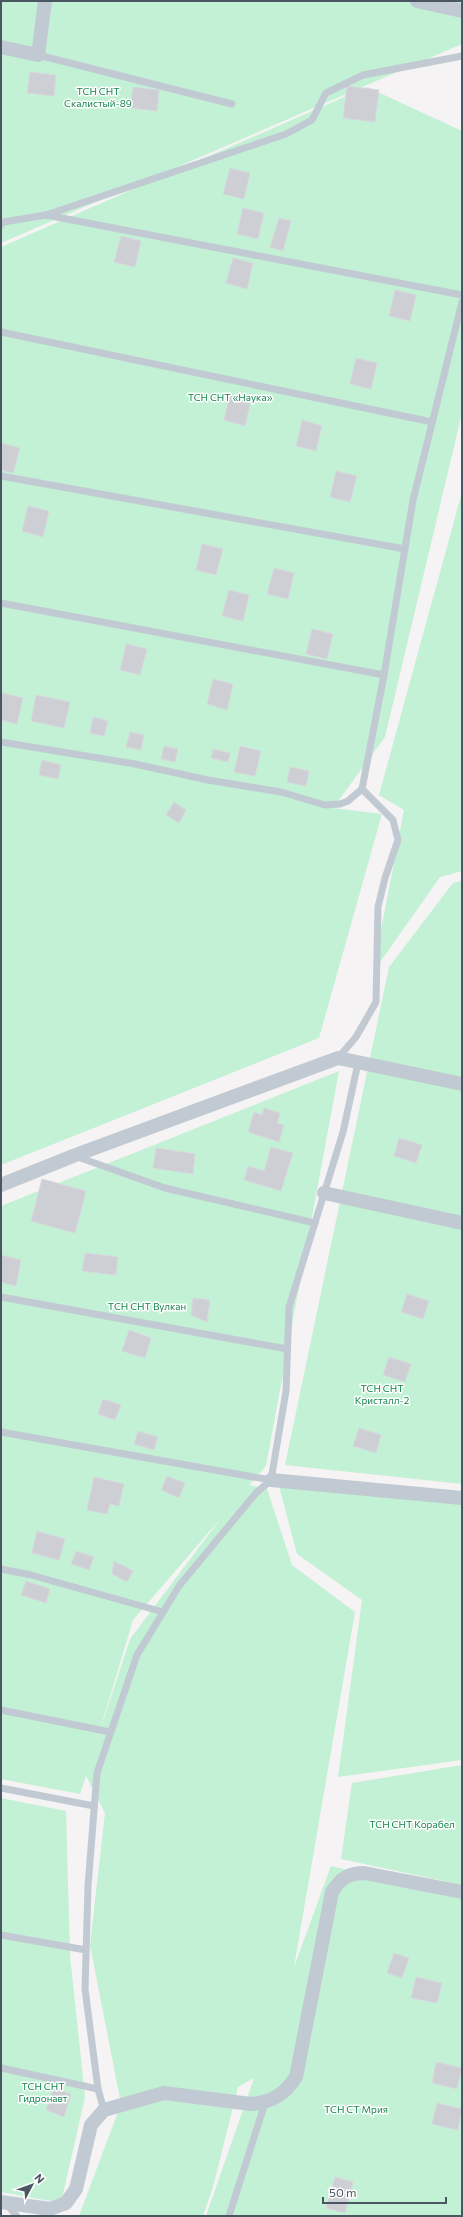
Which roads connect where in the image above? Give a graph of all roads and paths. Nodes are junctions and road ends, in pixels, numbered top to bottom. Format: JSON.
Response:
{"nodes":[{"id":1,"x":45,"y":1,"type":"edge"},
{"id":2,"x":417,"y":1,"type":"edge"},
{"id":3,"x":462,"y":11,"type":"edge"},
{"id":4,"x":1,"y":47,"type":"edge"},
{"id":5,"x":38,"y":54,"type":"junction"},
{"id":6,"x":462,"y":56,"type":"edge"},
{"id":7,"x":232,"y":104,"type":"dead end"},
{"id":8,"x":46,"y":215,"type":"junction"},
{"id":9,"x":1,"y":225,"type":"edge"},
{"id":10,"x":462,"y":295,"type":"edge"},
{"id":11,"x":462,"y":302,"type":"edge"},
{"id":12,"x":1,"y":332,"type":"edge"},
{"id":13,"x":432,"y":422,"type":"junction"},
{"id":14,"x":1,"y":476,"type":"edge"},
{"id":15,"x":405,"y":549,"type":"junction"},
{"id":16,"x":1,"y":603,"type":"edge"},
{"id":17,"x":384,"y":675,"type":"junction"},
{"id":18,"x":1,"y":742,"type":"edge"},
{"id":19,"x":362,"y":789,"type":"junction"},
{"id":20,"x":338,"y":1058,"type":"junction"},
{"id":21,"x":358,"y":1063,"type":"junction"},
{"id":22,"x":462,"y":1084,"type":"edge"},
{"id":23,"x":73,"y":1156,"type":"junction"},
{"id":24,"x":1,"y":1185,"type":"edge"},
{"id":25,"x":324,"y":1193,"type":"junction"},
{"id":26,"x":315,"y":1222,"type":"junction"},
{"id":27,"x":462,"y":1223,"type":"edge"},
{"id":28,"x":1,"y":1297,"type":"edge"},
{"id":29,"x":287,"y":1349,"type":"junction"},
{"id":30,"x":1,"y":1432,"type":"edge"},
{"id":31,"x":271,"y":1480,"type":"junction"},
{"id":32,"x":462,"y":1498,"type":"edge"},
{"id":33,"x":1,"y":1569,"type":"edge"},
{"id":34,"x":163,"y":1612,"type":"junction"},
{"id":35,"x":1,"y":1710,"type":"edge"},
{"id":36,"x":110,"y":1732,"type":"junction"},
{"id":37,"x":1,"y":1788,"type":"edge"},
{"id":38,"x":94,"y":1806,"type":"junction"},
{"id":39,"x":462,"y":1892,"type":"edge"},
{"id":40,"x":1,"y":1935,"type":"edge"},
{"id":41,"x":86,"y":1950,"type":"junction"},
{"id":42,"x":1,"y":2068,"type":"edge"},
{"id":43,"x":98,"y":2089,"type":"junction"},
{"id":44,"x":265,"y":2103,"type":"junction"},
{"id":45,"x":104,"y":2110,"type":"junction"},
{"id":46,"x":3,"y":2202,"type":"edge"},
{"id":47,"x":17,"y":2216,"type":"edge"},
{"id":48,"x":228,"y":2216,"type":"edge"}],
"edges":[{"from":1,"to":5,"type":"street"},
{"from":2,"to":3,"type":"street"},
{"from":4,"to":5,"type":"street"},
{"from":5,"to":7,"type":"lane"},
{"from":6,"to":8,"type":"lane"},
{"from":8,"to":9,"type":"lane"},
{"from":8,"to":10,"type":"lane"},
{"from":11,"to":13,"type":"lane"},
{"from":12,"to":13,"type":"lane"},
{"from":13,"to":15,"type":"lane"},
{"from":14,"to":15,"type":"lane"},
{"from":15,"to":17,"type":"lane"},
{"from":16,"to":17,"type":"lane"},
{"from":17,"to":19,"type":"lane"},
{"from":18,"to":19,"type":"lane"},
{"from":19,"to":20,"type":"lane"},
{"from":20,"to":21,"type":"street"},
{"from":20,"to":23,"type":"street"},
{"from":21,"to":22,"type":"street"},
{"from":21,"to":25,"type":"lane"},
{"from":23,"to":24,"type":"street"},
{"from":23,"to":26,"type":"lane"},
{"from":25,"to":26,"type":"lane"},
{"from":25,"to":27,"type":"street"},
{"from":26,"to":29,"type":"lane"},
{"from":28,"to":29,"type":"lane"},
{"from":29,"to":31,"type":"lane"},
{"from":30,"to":31,"type":"lane"},
{"from":31,"to":32,"type":"street"},
{"from":31,"to":34,"type":"lane"},
{"from":33,"to":34,"type":"lane"},
{"from":34,"to":36,"type":"lane"},
{"from":35,"to":36,"type":"lane"},
{"from":36,"to":38,"type":"lane"},
{"from":37,"to":38,"type":"lane"},
{"from":38,"to":41,"type":"lane"},
{"from":39,"to":44,"type":"street"},
{"from":40,"to":41,"type":"lane"},
{"from":41,"to":43,"type":"lane"},
{"from":42,"to":43,"type":"lane"},
{"from":43,"to":45,"type":"lane"},
{"from":44,"to":45,"type":"street"},
{"from":44,"to":48,"type":"lane"},
{"from":45,"to":46,"type":"street"},
{"from":46,"to":47,"type":"lane"}]}
